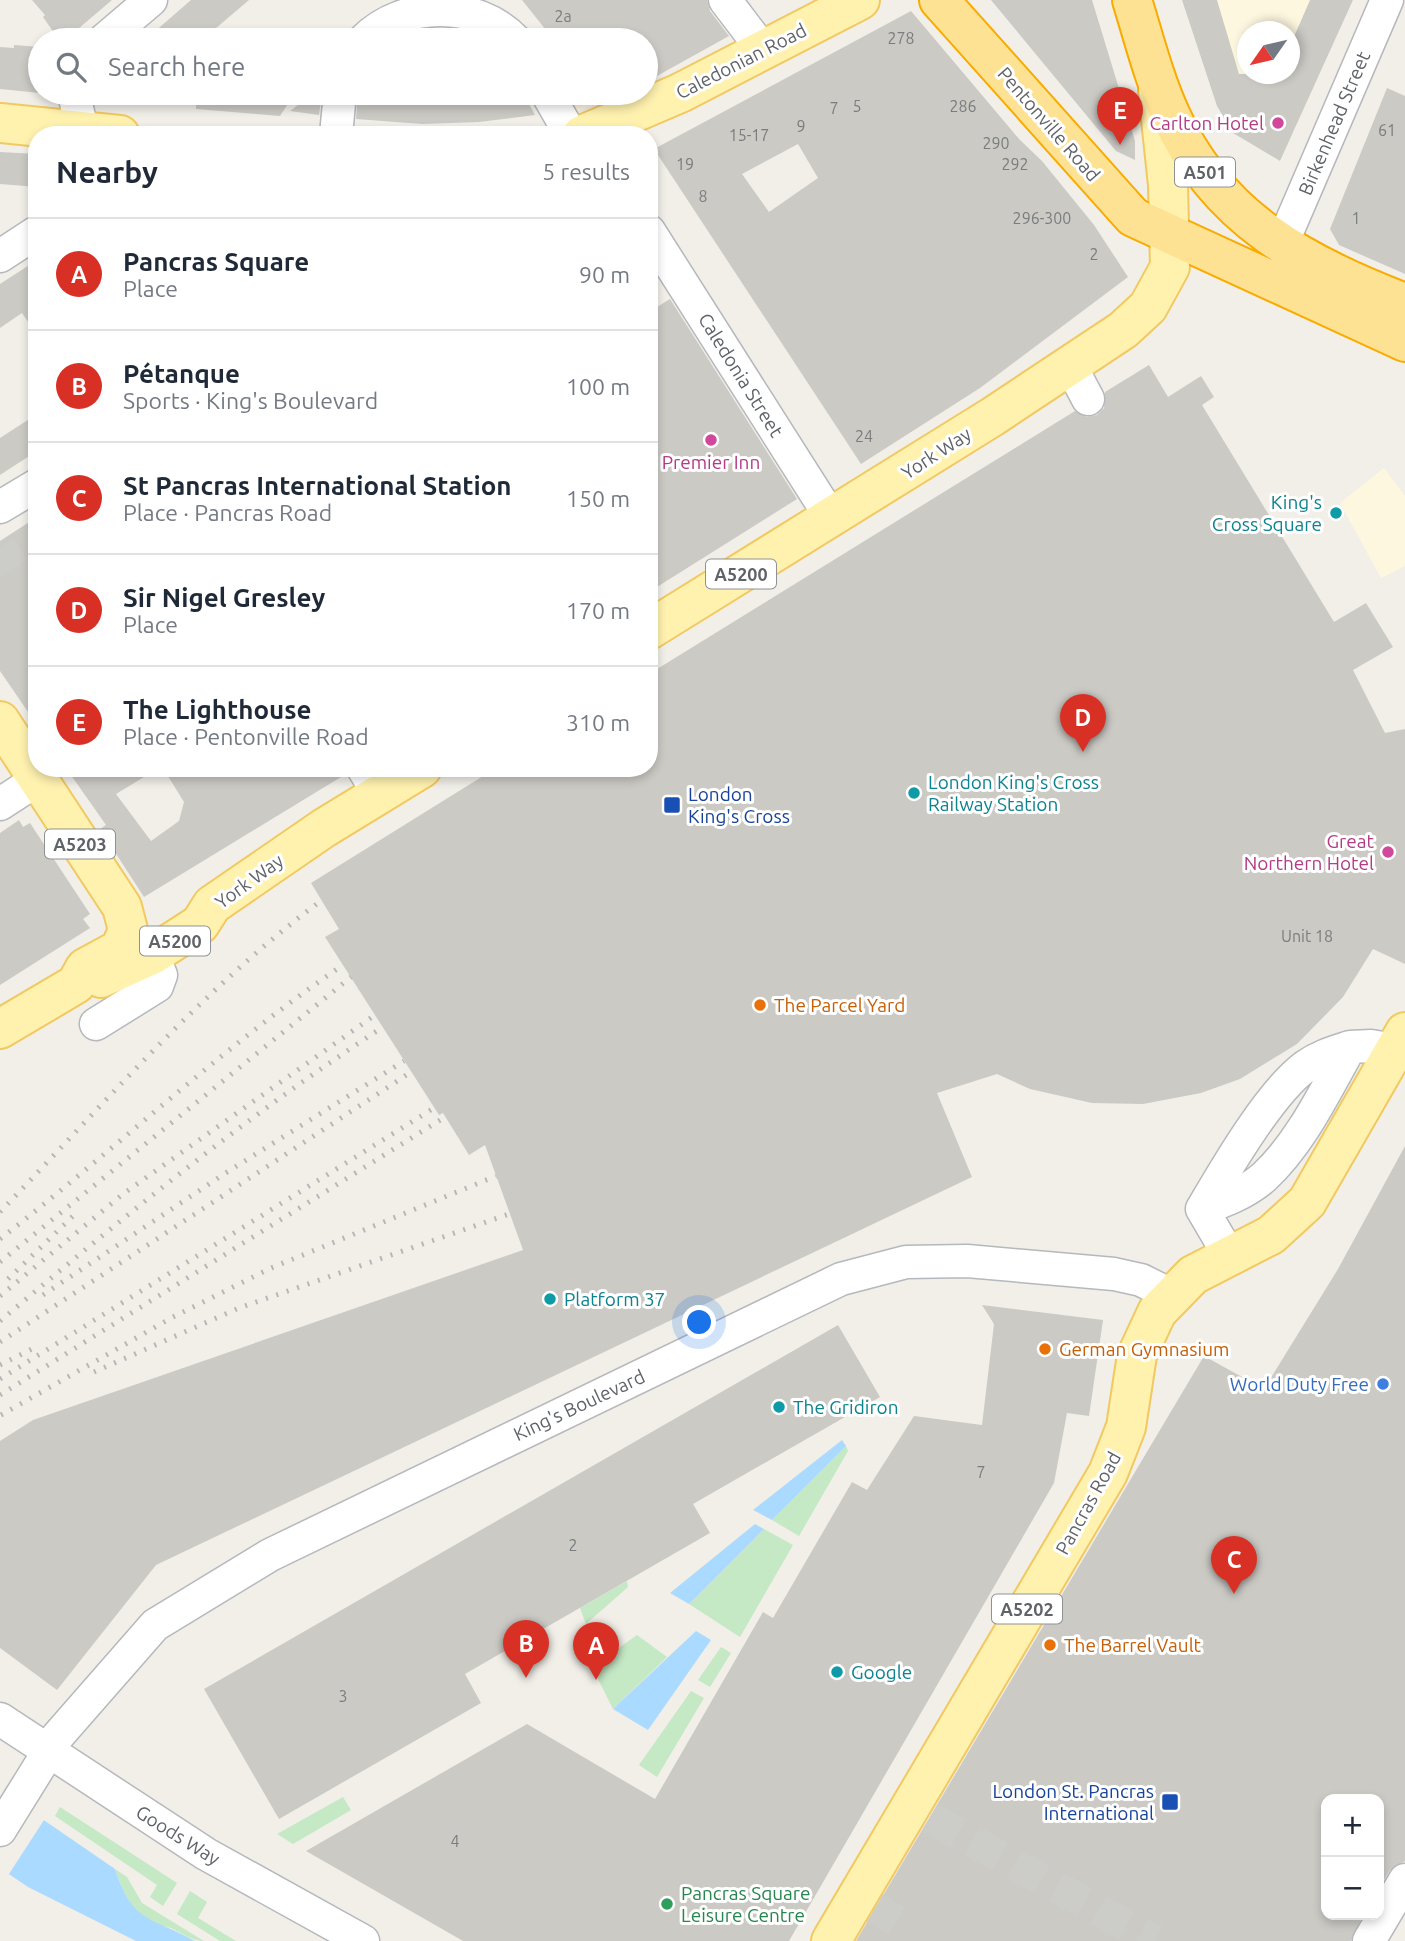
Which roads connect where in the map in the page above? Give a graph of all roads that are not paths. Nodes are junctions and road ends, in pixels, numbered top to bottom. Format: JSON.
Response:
{"nodes":[{"id":1,"x":152,"y":0,"type":"edge"},
{"id":2,"x":725,"y":0,"type":"edge"},
{"id":3,"x":860,"y":0,"type":"edge"},
{"id":4,"x":939,"y":0,"type":"edge"},
{"id":5,"x":1132,"y":0,"type":"edge"},
{"id":6,"x":1387,"y":0,"type":"edge"},
{"id":7,"x":118,"y":28,"type":"edge"},
{"id":8,"x":375,"y":28,"type":"edge"},
{"id":9,"x":503,"y":28,"type":"edge"},
{"id":10,"x":763,"y":50,"type":"junction"},
{"id":11,"x":1155,"y":78,"type":"junction"},
{"id":12,"x":658,"y":102,"type":"edge"},
{"id":13,"x":339,"y":105,"type":"edge"},
{"id":14,"x":558,"y":105,"type":"edge"},
{"id":15,"x":652,"y":105,"type":"edge"},
{"id":16,"x":72,"y":122,"type":"edge"},
{"id":17,"x":0,"y":124,"type":"edge"},
{"id":18,"x":337,"y":126,"type":"edge"},
{"id":19,"x":576,"y":126,"type":"edge"},
{"id":20,"x":602,"y":126,"type":"edge"},
{"id":21,"x":28,"y":238,"type":"edge"},
{"id":22,"x":658,"y":245,"type":"edge"},
{"id":23,"x":1282,"y":246,"type":"junction"},
{"id":24,"x":1180,"y":253,"type":"junction"},
{"id":25,"x":0,"y":256,"type":"edge"},
{"id":26,"x":1405,"y":303,"type":"edge"},
{"id":27,"x":1405,"y":342,"type":"edge"},
{"id":28,"x":1070,"y":365,"type":"junction"},
{"id":29,"x":1088,"y":400,"type":"dead end"},
{"id":30,"x":28,"y":490,"type":"edge"},
{"id":31,"x":0,"y":507,"type":"edge"},
{"id":32,"x":832,"y":519,"type":"junction"},
{"id":33,"x":658,"y":625,"type":"edge"},
{"id":34,"x":0,"y":721,"type":"edge"},
{"id":35,"x":28,"y":766,"type":"edge"},
{"id":36,"x":35,"y":777,"type":"edge"},
{"id":37,"x":37,"y":780,"type":"junction"},
{"id":38,"x":371,"y":781,"type":"edge"},
{"id":39,"x":0,"y":804,"type":"edge"},
{"id":40,"x":139,"y":929,"type":"junction"},
{"id":41,"x":82,"y":975,"type":"junction"},
{"id":42,"x":96,"y":1024,"type":"dead end"},
{"id":43,"x":0,"y":1029,"type":"edge"},
{"id":44,"x":1399,"y":1041,"type":"edge"},
{"id":45,"x":1229,"y":1255,"type":"junction"},
{"id":46,"x":1171,"y":1296,"type":"junction"},
{"id":47,"x":0,"y":1718,"type":"edge"},
{"id":48,"x":57,"y":1737,"type":"dead end"},
{"id":49,"x":35,"y":1774,"type":"dead end"},
{"id":50,"x":0,"y":1830,"type":"edge"},
{"id":51,"x":1405,"y":1880,"type":"edge"},
{"id":52,"x":1405,"y":1920,"type":"edge"},
{"id":53,"x":363,"y":1941,"type":"edge"},
{"id":54,"x":831,"y":1941,"type":"edge"},
{"id":55,"x":1369,"y":1941,"type":"edge"},
{"id":56,"x":1389,"y":1941,"type":"edge"}],
"edges":[{"from":1,"to":7,"type":"street"},
{"from":2,"to":10,"type":"street"},
{"from":3,"to":10,"type":"main road","name":"Caledonian Road"},
{"from":4,"to":24,"type":"highway","name":"Pentonville Road"},
{"from":5,"to":11,"type":"highway","number":"A501"},
{"from":6,"to":23,"type":"street","name":"Birkenhead Street"},
{"from":8,"to":9,"type":"street"},
{"from":10,"to":12,"type":"main road","name":"Caledonian Road"},
{"from":11,"to":23,"type":"highway","number":"A501"},
{"from":11,"to":24,"type":"main road","number":"A5200"},
{"from":13,"to":18,"type":"street"},
{"from":14,"to":19,"type":"street"},
{"from":15,"to":20,"type":"main road","name":"Caledonian Road"},
{"from":16,"to":17,"type":"main road"},
{"from":21,"to":25,"type":"street"},
{"from":22,"to":32,"type":"street","name":"Caledonia Street"},
{"from":23,"to":26,"type":"highway","number":"A501"},
{"from":24,"to":27,"type":"highway","name":"Pentonville Road"},
{"from":24,"to":28,"type":"main road","name":"York Way","number":"A5200"},
{"from":28,"to":29,"type":"street"},
{"from":28,"to":32,"type":"main road","name":"York Way","number":"A5200"},
{"from":30,"to":31,"type":"street"},
{"from":32,"to":33,"type":"main road","name":"York Way","number":"A5200"},
{"from":34,"to":35,"type":"main road","number":"A5203"},
{"from":36,"to":37,"type":"main road","number":"A5203"},
{"from":37,"to":39,"type":"street"},
{"from":37,"to":40,"type":"main road","number":"A5203"},
{"from":38,"to":40,"type":"main road","name":"York Way","number":"A5200"},
{"from":40,"to":41,"type":"main road","number":"A5203"},
{"from":40,"to":41,"type":"main road","name":"York Way","number":"A5200"},
{"from":40,"to":42,"type":"street"},
{"from":41,"to":43,"type":"main road","name":"York Way","number":"A5200"},
{"from":44,"to":45,"type":"main road","name":"Pancras Road","number":"A5202"},
{"from":44,"to":45,"type":"street"},
{"from":45,"to":46,"type":"main road","name":"Pancras Road","number":"A5202"},
{"from":46,"to":48,"type":"street","name":"King's Boulevard"},
{"from":46,"to":54,"type":"main road","name":"Pancras Road","number":"A5202"},
{"from":47,"to":53,"type":"street","name":"Goods Way"},
{"from":49,"to":50,"type":"street"},
{"from":51,"to":55,"type":"street"},
{"from":52,"to":56,"type":"street"}]}
